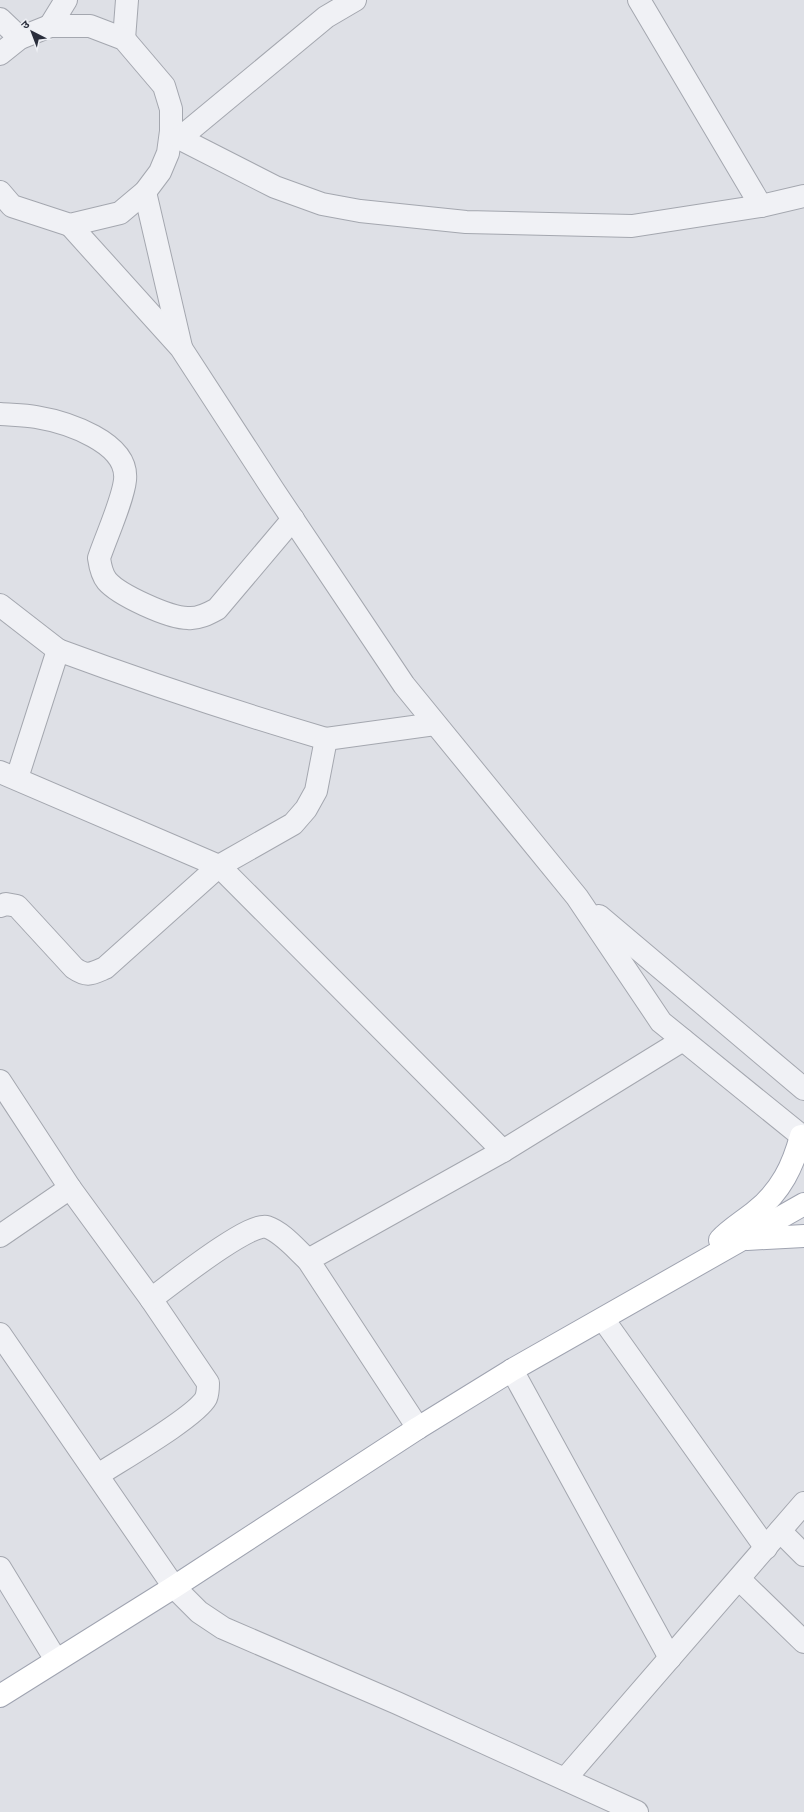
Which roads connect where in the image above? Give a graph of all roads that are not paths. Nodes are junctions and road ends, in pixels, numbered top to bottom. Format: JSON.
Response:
{"nodes":[{"id":1,"x":66,"y":0,"type":"edge"},
{"id":2,"x":127,"y":0,"type":"edge"},
{"id":3,"x":355,"y":0,"type":"edge"},
{"id":4,"x":639,"y":0,"type":"edge"},
{"id":5,"x":0,"y":19,"type":"edge"},
{"id":6,"x":50,"y":26,"type":"junction"},
{"id":7,"x":20,"y":38,"type":"junction"},
{"id":8,"x":124,"y":39,"type":"junction"},
{"id":9,"x":0,"y":54,"type":"edge"},
{"id":10,"x":175,"y":136,"type":"junction"},
{"id":11,"x":0,"y":192,"type":"edge"},
{"id":12,"x":146,"y":192,"type":"junction"},
{"id":13,"x":804,"y":196,"type":"edge"},
{"id":14,"x":761,"y":206,"type":"junction"},
{"id":15,"x":70,"y":225,"type":"junction"},
{"id":16,"x":181,"y":348,"type":"junction"},
{"id":17,"x":0,"y":414,"type":"edge"},
{"id":18,"x":293,"y":519,"type":"junction"},
{"id":19,"x":0,"y":605,"type":"edge"},
{"id":20,"x":58,"y":650,"type":"junction"},
{"id":21,"x":435,"y":724,"type":"junction"},
{"id":22,"x":326,"y":739,"type":"junction"},
{"id":23,"x":8,"y":775,"type":"edge"},
{"id":24,"x":219,"y":866,"type":"junction"},
{"id":25,"x":577,"y":897,"type":"junction"},
{"id":26,"x":0,"y":906,"type":"edge"},
{"id":27,"x":683,"y":1040,"type":"junction"},
{"id":28,"x":0,"y":1081,"type":"edge"},
{"id":29,"x":804,"y":1089,"type":"edge"},
{"id":30,"x":802,"y":1137,"type":"edge"},
{"id":31,"x":503,"y":1150,"type":"junction"},
{"id":32,"x":70,"y":1188,"type":"junction"},
{"id":33,"x":804,"y":1204,"type":"edge"},
{"id":34,"x":0,"y":1236,"type":"edge"},
{"id":35,"x":804,"y":1236,"type":"edge"},
{"id":36,"x":742,"y":1239,"type":"junction"},
{"id":37,"x":308,"y":1260,"type":"junction"},
{"id":38,"x":696,"y":1266,"type":"junction"},
{"id":39,"x":151,"y":1299,"type":"junction"},
{"id":40,"x":603,"y":1319,"type":"junction"},
{"id":41,"x":0,"y":1334,"type":"edge"},
{"id":42,"x":512,"y":1370,"type":"junction"},
{"id":43,"x":418,"y":1428,"type":"junction"},
{"id":44,"x":98,"y":1475,"type":"junction"},
{"id":45,"x":804,"y":1503,"type":"edge"},
{"id":46,"x":780,"y":1531,"type":"junction"},
{"id":47,"x":766,"y":1548,"type":"junction"},
{"id":48,"x":804,"y":1555,"type":"edge"},
{"id":49,"x":0,"y":1568,"type":"edge"},
{"id":50,"x":739,"y":1579,"type":"junction"},
{"id":51,"x":174,"y":1587,"type":"junction"},
{"id":52,"x":804,"y":1642,"type":"edge"},
{"id":53,"x":670,"y":1658,"type":"junction"},
{"id":54,"x":56,"y":1660,"type":"junction"},
{"id":55,"x":0,"y":1696,"type":"edge"},
{"id":56,"x":565,"y":1779,"type":"junction"},
{"id":57,"x":637,"y":1812,"type":"edge"}],
"edges":[{"from":1,"to":6,"type":"street"},
{"from":2,"to":8,"type":"street"},
{"from":3,"to":10,"type":"street"},
{"from":4,"to":14,"type":"street"},
{"from":5,"to":7,"type":"street"},
{"from":6,"to":7,"type":"street"},
{"from":6,"to":8,"type":"street"},
{"from":7,"to":9,"type":"street"},
{"from":8,"to":10,"type":"street"},
{"from":10,"to":12,"type":"street"},
{"from":10,"to":14,"type":"street"},
{"from":11,"to":15,"type":"street"},
{"from":12,"to":15,"type":"street"},
{"from":12,"to":16,"type":"street"},
{"from":13,"to":14,"type":"street"},
{"from":15,"to":16,"type":"street"},
{"from":16,"to":18,"type":"street"},
{"from":17,"to":18,"type":"street"},
{"from":18,"to":21,"type":"street"},
{"from":19,"to":20,"type":"street"},
{"from":20,"to":22,"type":"street"},
{"from":20,"to":23,"type":"street"},
{"from":21,"to":22,"type":"street"},
{"from":21,"to":25,"type":"street"},
{"from":22,"to":24,"type":"street"},
{"from":23,"to":24,"type":"street"},
{"from":24,"to":26,"type":"street"},
{"from":24,"to":31,"type":"street"},
{"from":25,"to":27,"type":"street"},
{"from":25,"to":29,"type":"street"},
{"from":27,"to":30,"type":"street"},
{"from":27,"to":31,"type":"street"},
{"from":28,"to":32,"type":"street"},
{"from":30,"to":38,"type":"main road"},
{"from":31,"to":37,"type":"street"},
{"from":32,"to":34,"type":"street"},
{"from":32,"to":39,"type":"street"},
{"from":33,"to":36,"type":"main road"},
{"from":35,"to":36,"type":"main road"},
{"from":36,"to":38,"type":"main road"},
{"from":37,"to":39,"type":"street"},
{"from":37,"to":43,"type":"street"},
{"from":38,"to":40,"type":"main road"},
{"from":39,"to":44,"type":"street"},
{"from":40,"to":42,"type":"main road"},
{"from":40,"to":47,"type":"street"},
{"from":41,"to":44,"type":"street"},
{"from":42,"to":43,"type":"main road"},
{"from":42,"to":53,"type":"street"},
{"from":43,"to":51,"type":"main road"},
{"from":44,"to":51,"type":"street"},
{"from":45,"to":46,"type":"street"},
{"from":46,"to":47,"type":"street"},
{"from":46,"to":48,"type":"street"},
{"from":47,"to":50,"type":"street"},
{"from":49,"to":54,"type":"street"},
{"from":50,"to":52,"type":"street"},
{"from":50,"to":53,"type":"street"},
{"from":51,"to":54,"type":"main road"},
{"from":51,"to":56,"type":"street"},
{"from":53,"to":56,"type":"street"},
{"from":54,"to":55,"type":"main road"},
{"from":56,"to":57,"type":"street"}]}
